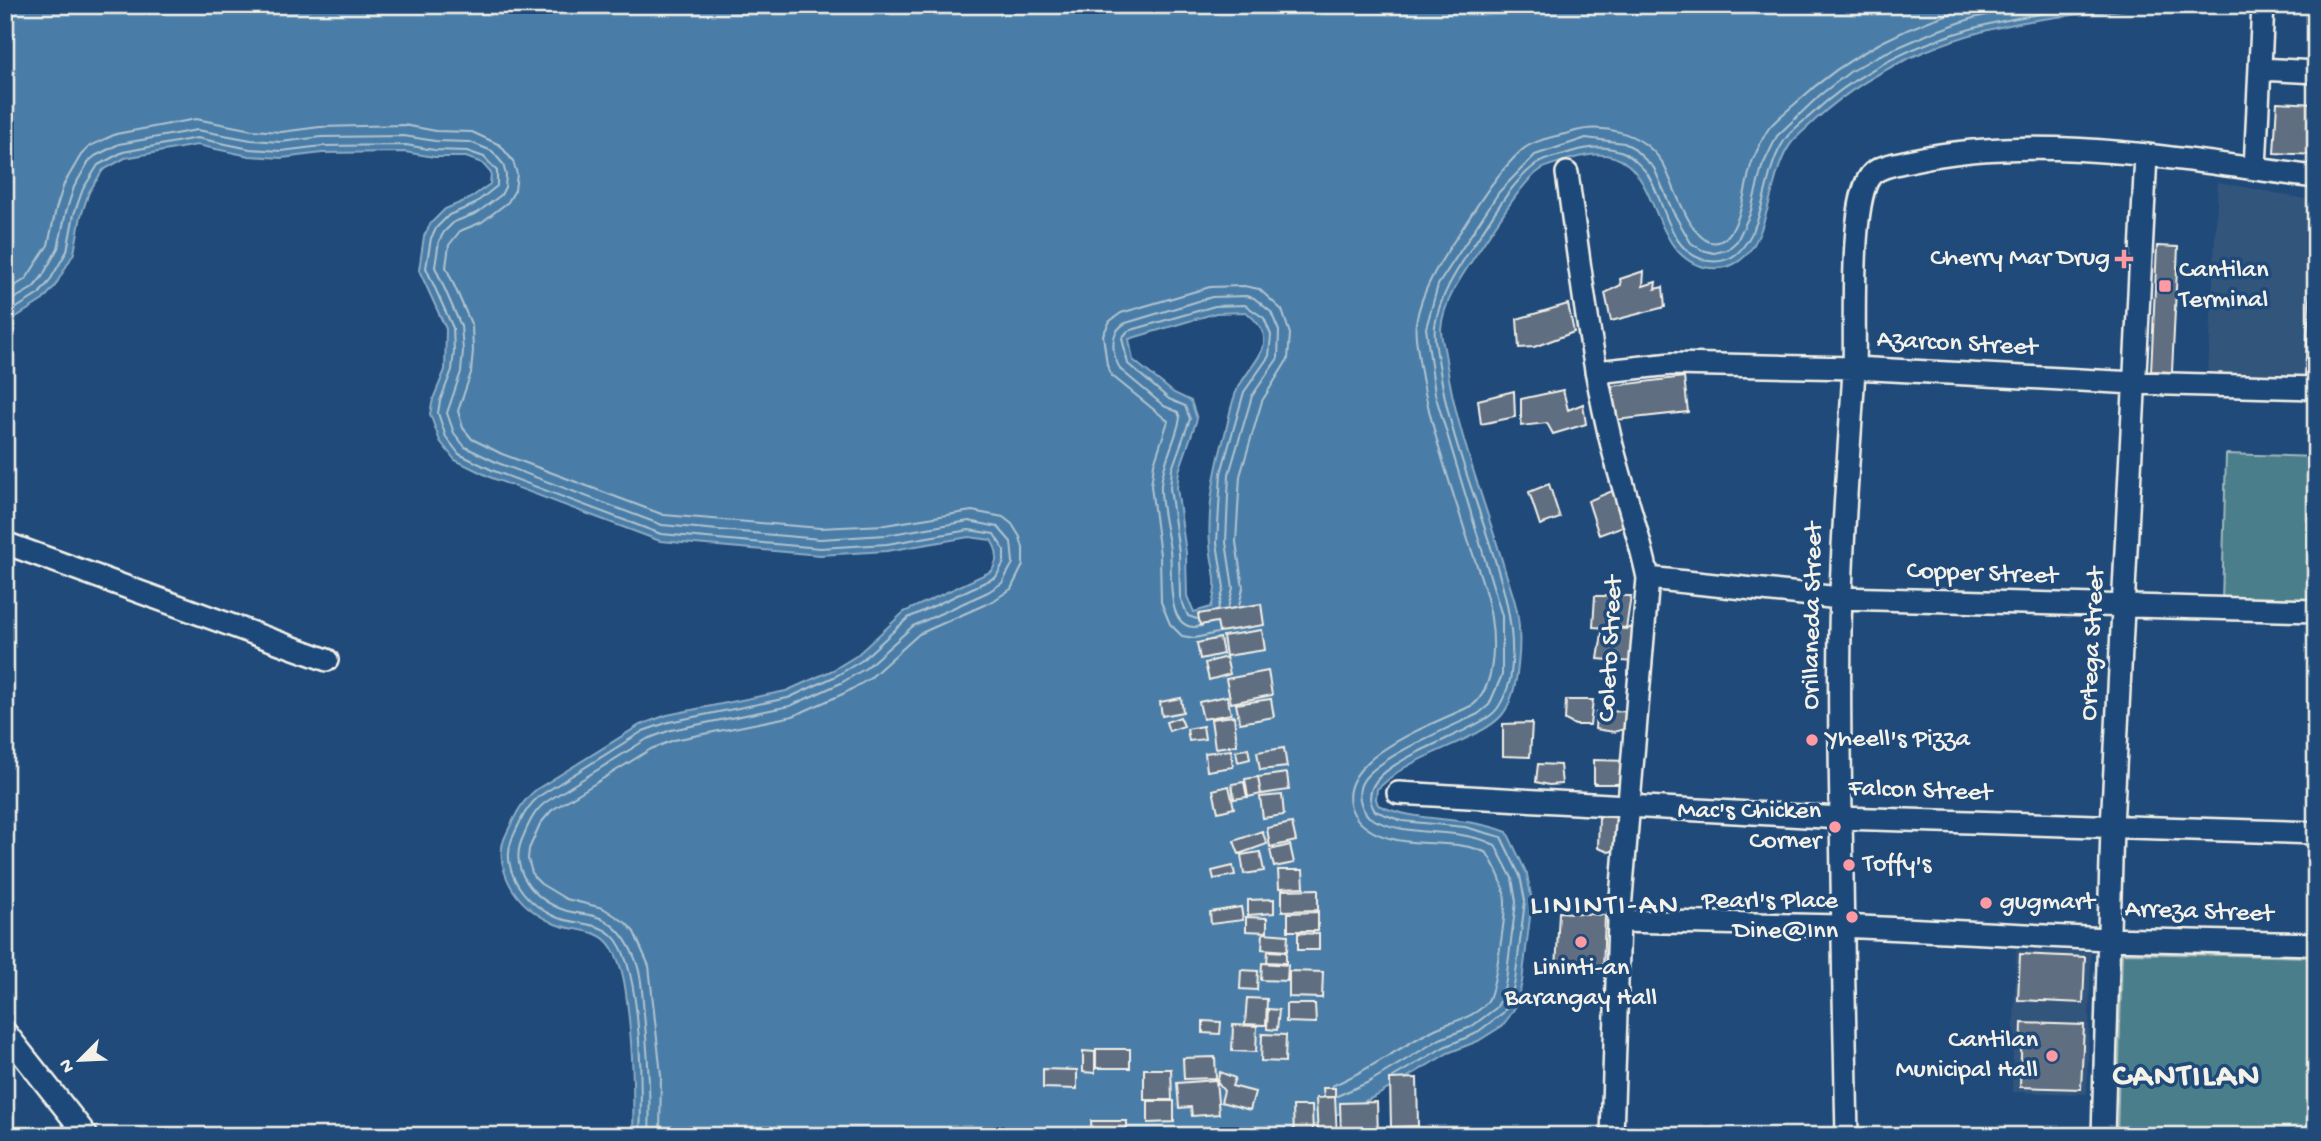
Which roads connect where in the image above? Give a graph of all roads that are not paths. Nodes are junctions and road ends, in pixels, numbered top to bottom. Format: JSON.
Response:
{"nodes":[{"id":1,"x":2263,"y":5,"type":"edge"},
{"id":2,"x":2261,"y":69,"type":"junction"},
{"id":3,"x":2316,"y":72,"type":"edge"},
{"id":4,"x":2146,"y":155,"type":"junction"},
{"id":5,"x":2255,"y":168,"type":"junction"},
{"id":6,"x":1567,"y":173,"type":"dead end"},
{"id":7,"x":2316,"y":177,"type":"edge"},
{"id":8,"x":1854,"y":368,"type":"junction"},
{"id":9,"x":1596,"y":372,"type":"junction"},
{"id":10,"x":2135,"y":383,"type":"junction"},
{"id":11,"x":2316,"y":388,"type":"edge"},
{"id":12,"x":5,"y":543,"type":"edge"},
{"id":13,"x":1648,"y":578,"type":"junction"},
{"id":14,"x":1840,"y":598,"type":"junction"},
{"id":15,"x":2124,"y":608,"type":"junction"},
{"id":16,"x":2316,"y":611,"type":"edge"},
{"id":17,"x":327,"y":660,"type":"dead end"},
{"id":18,"x":1398,"y":793,"type":"dead end"},
{"id":19,"x":1630,"y":807,"type":"junction"},
{"id":20,"x":1841,"y":818,"type":"junction"},
{"id":21,"x":2112,"y":827,"type":"junction"},
{"id":22,"x":2316,"y":832,"type":"edge"},
{"id":23,"x":1619,"y":921,"type":"junction"},
{"id":24,"x":1841,"y":926,"type":"junction"},
{"id":25,"x":2108,"y":939,"type":"junction"},
{"id":26,"x":2316,"y":944,"type":"edge"},
{"id":27,"x":5,"y":1032,"type":"edge"},
{"id":28,"x":87,"y":1136,"type":"edge"},
{"id":29,"x":1612,"y":1136,"type":"edge"},
{"id":30,"x":1847,"y":1136,"type":"edge"},
{"id":31,"x":2103,"y":1136,"type":"edge"}],
"edges":[{"from":1,"to":2,"type":"street"},
{"from":2,"to":3,"type":"street"},
{"from":2,"to":5,"type":"street"},
{"from":4,"to":5,"type":"street"},
{"from":4,"to":8,"type":"street","name":"Orillaneda Street"},
{"from":4,"to":10,"type":"street","name":"Ortega Street"},
{"from":5,"to":7,"type":"street"},
{"from":6,"to":9,"type":"street","name":"Coleto Street"},
{"from":8,"to":9,"type":"street","name":"Azarcon Street"},
{"from":8,"to":10,"type":"street","name":"Azarcon Street"},
{"from":8,"to":14,"type":"street","name":"Orillaneda Street"},
{"from":9,"to":13,"type":"street","name":"Coleto Street"},
{"from":10,"to":11,"type":"street","name":"Azarcon Street"},
{"from":10,"to":15,"type":"street","name":"Ortega Street"},
{"from":12,"to":17,"type":"street"},
{"from":13,"to":14,"type":"street","name":"Copper Street"},
{"from":13,"to":19,"type":"street","name":"Coleto Street"},
{"from":14,"to":15,"type":"street","name":"Copper Street"},
{"from":14,"to":20,"type":"street","name":"Orillaneda Street"},
{"from":15,"to":16,"type":"street","name":"Copper Street"},
{"from":15,"to":21,"type":"street","name":"Ortega Street"},
{"from":18,"to":19,"type":"street","name":"Falcon Street"},
{"from":19,"to":20,"type":"street","name":"Falcon Street"},
{"from":19,"to":23,"type":"street","name":"Coleto Street"},
{"from":20,"to":21,"type":"street","name":"Falcon Street"},
{"from":20,"to":24,"type":"street","name":"Orillaneda Street"},
{"from":21,"to":22,"type":"street","name":"Falcon Street"},
{"from":21,"to":25,"type":"street","name":"Ortega Street"},
{"from":23,"to":24,"type":"street","name":"Arreza Street"},
{"from":23,"to":29,"type":"street","name":"Coleto Street"},
{"from":24,"to":25,"type":"street","name":"Arreza Street"},
{"from":24,"to":30,"type":"street","name":"Orillaneda Street"},
{"from":25,"to":26,"type":"street","name":"Arreza Street"},
{"from":25,"to":31,"type":"street","name":"Ortega Street"},
{"from":27,"to":28,"type":"street"}]}
